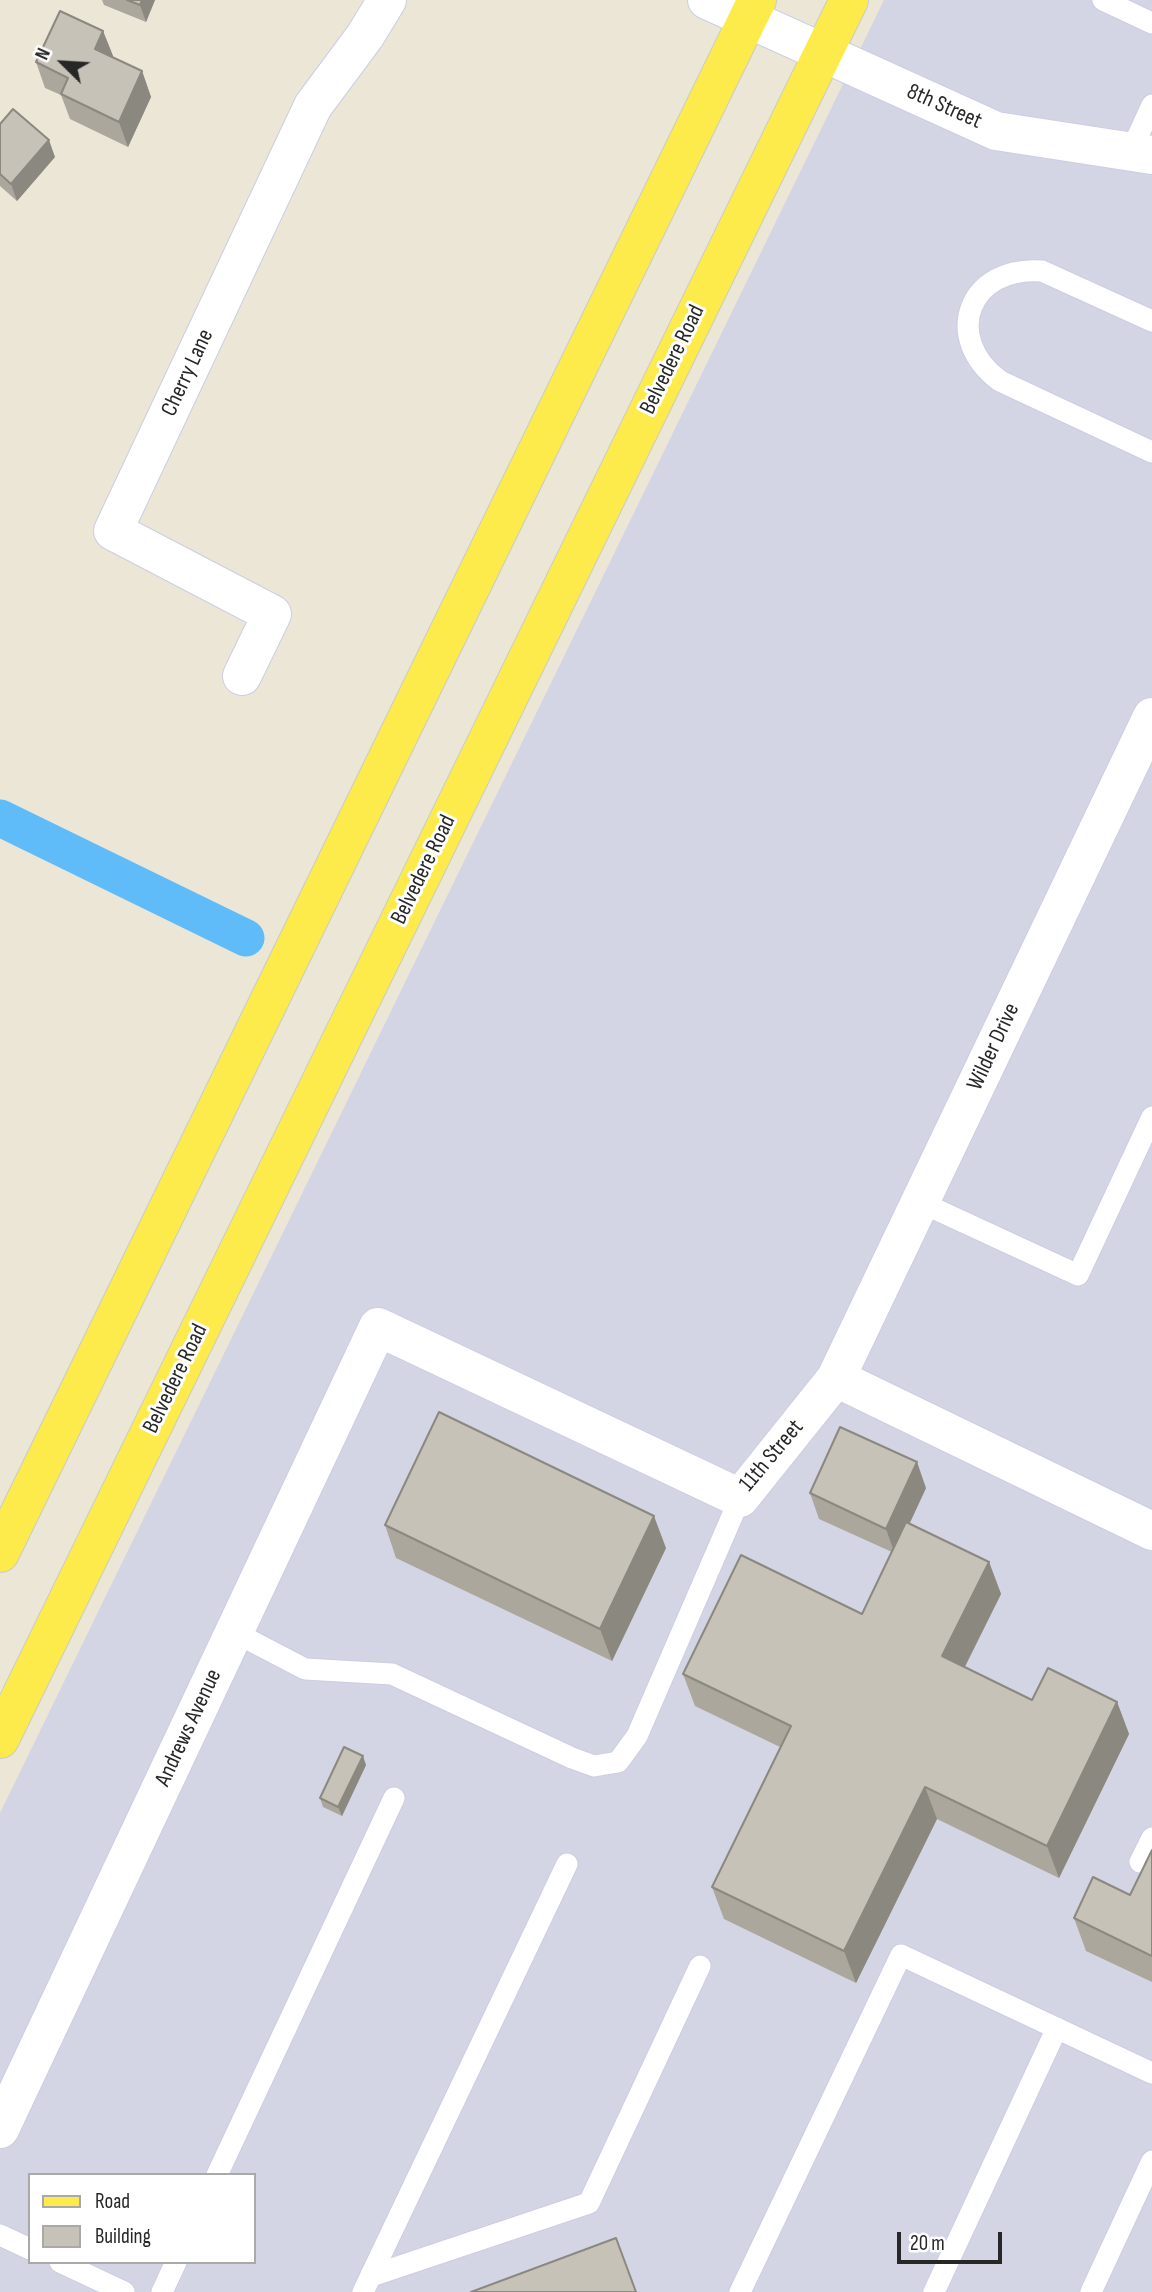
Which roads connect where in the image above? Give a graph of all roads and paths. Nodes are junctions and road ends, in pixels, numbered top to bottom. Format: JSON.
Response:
{"nodes":[{"id":1,"x":387,"y":0,"type":"edge"},
{"id":2,"x":707,"y":0,"type":"edge"},
{"id":3,"x":849,"y":0,"type":"edge"},
{"id":4,"x":1103,"y":0,"type":"edge"},
{"id":5,"x":752,"y":10,"type":"edge"},
{"id":6,"x":1152,"y":23,"type":"edge"},
{"id":7,"x":822,"y":54,"type":"junction"},
{"id":8,"x":1152,"y":105,"type":"edge"},
{"id":9,"x":1141,"y":153,"type":"edge"},
{"id":10,"x":1152,"y":321,"type":"edge"},
{"id":11,"x":1152,"y":452,"type":"edge"},
{"id":12,"x":242,"y":676,"type":"dead end"},
{"id":13,"x":1152,"y":716,"type":"edge"},
{"id":14,"x":1152,"y":1117,"type":"edge"},
{"id":15,"x":920,"y":1202,"type":"junction"},
{"id":16,"x":378,"y":1327,"type":"joint"},
{"id":17,"x":836,"y":1378,"type":"junction"},
{"id":18,"x":740,"y":1498,"type":"junction"},
{"id":19,"x":1152,"y":1531,"type":"edge"},
{"id":20,"x":0,"y":1553,"type":"edge"},
{"id":21,"x":234,"y":1632,"type":"junction"},
{"id":22,"x":0,"y":1739,"type":"edge"},
{"id":23,"x":394,"y":1798,"type":"dead end"},
{"id":24,"x":1152,"y":1838,"type":"edge"},
{"id":25,"x":1140,"y":1862,"type":"dead end"},
{"id":26,"x":567,"y":1864,"type":"dead end"},
{"id":27,"x":700,"y":1966,"type":"dead end"},
{"id":28,"x":1057,"y":2028,"type":"junction"},
{"id":29,"x":1152,"y":2073,"type":"edge"},
{"id":30,"x":0,"y":2129,"type":"edge"},
{"id":31,"x":1152,"y":2161,"type":"edge"},
{"id":32,"x":218,"y":2173,"type":"edge"},
{"id":33,"x":0,"y":2235,"type":"edge"},
{"id":34,"x":28,"y":2248,"type":"edge"},
{"id":35,"x":64,"y":2264,"type":"edge"},
{"id":36,"x":175,"y":2264,"type":"edge"},
{"id":37,"x":367,"y":2284,"type":"edge"},
{"id":38,"x":124,"y":2292,"type":"edge"},
{"id":39,"x":162,"y":2292,"type":"edge"},
{"id":40,"x":740,"y":2292,"type":"edge"},
{"id":41,"x":934,"y":2292,"type":"edge"},
{"id":42,"x":1091,"y":2292,"type":"edge"}],
"edges":[{"from":1,"to":12,"type":"street","name":"Cherry Lane"},
{"from":2,"to":5,"type":"street","name":"8th Street"},
{"from":3,"to":7,"type":"main road","name":"Belvedere Road"},
{"from":4,"to":6,"type":"lane"},
{"from":5,"to":7,"type":"street","name":"8th Street"},
{"from":5,"to":20,"type":"main road"},
{"from":7,"to":9,"type":"street","name":"8th Street"},
{"from":7,"to":22,"type":"main road","name":"Belvedere Road"},
{"from":8,"to":9,"type":"lane"},
{"from":10,"to":11,"type":"lane"},
{"from":13,"to":15,"type":"street","name":"Wilder Drive"},
{"from":14,"to":15,"type":"lane"},
{"from":15,"to":17,"type":"street","name":"Wilder Drive"},
{"from":16,"to":18,"type":"street","name":"11th Street"},
{"from":16,"to":21,"type":"street","name":"Andrews Avenue"},
{"from":17,"to":18,"type":"street","name":"11th Street"},
{"from":17,"to":19,"type":"street"},
{"from":18,"to":21,"type":"lane"},
{"from":21,"to":30,"type":"street","name":"Andrews Avenue"},
{"from":23,"to":32,"type":"lane"},
{"from":24,"to":25,"type":"lane"},
{"from":26,"to":37,"type":"lane"},
{"from":27,"to":37,"type":"lane"},
{"from":28,"to":29,"type":"lane"},
{"from":28,"to":40,"type":"lane"},
{"from":28,"to":41,"type":"lane"},
{"from":31,"to":42,"type":"lane"},
{"from":33,"to":34,"type":"lane"},
{"from":35,"to":38,"type":"lane"},
{"from":36,"to":39,"type":"lane"}]}
